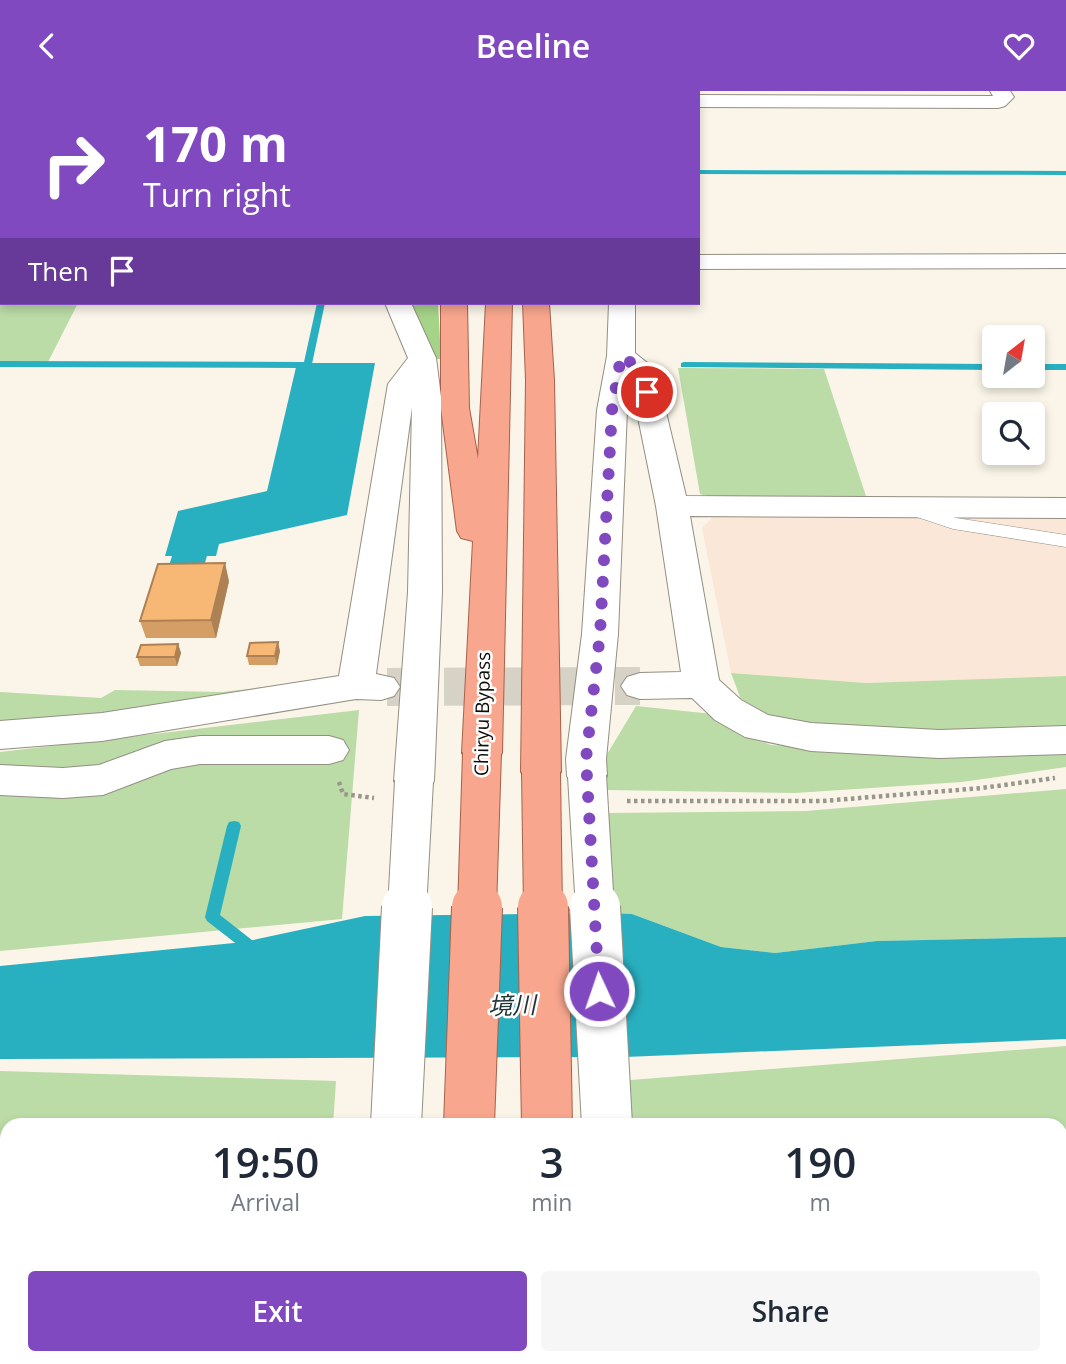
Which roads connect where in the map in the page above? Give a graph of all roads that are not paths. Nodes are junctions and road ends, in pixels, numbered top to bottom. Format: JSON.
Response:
{"nodes":[{"id":1,"x":1000,"y":91,"type":"edge"},
{"id":2,"x":700,"y":101,"type":"edge"},
{"id":3,"x":1066,"y":261,"type":"edge"},
{"id":4,"x":700,"y":262,"type":"edge"},
{"id":5,"x":399,"y":305,"type":"edge"},
{"id":6,"x":454,"y":305,"type":"edge"},
{"id":7,"x":499,"y":305,"type":"edge"},
{"id":8,"x":536,"y":305,"type":"edge"},
{"id":9,"x":622,"y":305,"type":"edge"},
{"id":10,"x":563,"y":328,"type":"dead end"},
{"id":11,"x":621,"y":356,"type":"junction"},
{"id":12,"x":422,"y":358,"type":"junction"},
{"id":13,"x":540,"y":380,"type":"junction"},
{"id":14,"x":672,"y":506,"type":"junction"},
{"id":15,"x":909,"y":508,"type":"junction"},
{"id":16,"x":1066,"y":508,"type":"edge"},
{"id":17,"x":1065,"y":541,"type":"edge"},
{"id":18,"x":484,"y":610,"type":"junction"},
{"id":19,"x":701,"y":685,"type":"junction"},
{"id":20,"x":640,"y":686,"type":"tunnel mouth"},
{"id":21,"x":0,"y":735,"type":"edge"},
{"id":22,"x":329,"y":750,"type":"road end"},
{"id":23,"x":1064,"y":759,"type":"edge"},
{"id":24,"x":0,"y":780,"type":"edge"},
{"id":25,"x":396,"y":1118,"type":"edge"},
{"id":26,"x":469,"y":1118,"type":"edge"},
{"id":27,"x":547,"y":1118,"type":"edge"},
{"id":28,"x":607,"y":1118,"type":"edge"}],
"edges":[{"from":1,"to":2,"type":"street"},
{"from":3,"to":4,"type":"street"},
{"from":5,"to":12,"type":"street"},
{"from":6,"to":18,"type":"highway"},
{"from":7,"to":18,"type":"highway","name":"Chiryu Bypass"},
{"from":8,"to":13,"type":"highway"},
{"from":9,"to":11,"type":"street"},
{"from":10,"to":13,"type":"highway"},
{"from":11,"to":14,"type":"street"},
{"from":11,"to":28,"type":"street","bridge":true},
{"from":12,"to":21,"type":"street"},
{"from":12,"to":25,"type":"street","bridge":true},
{"from":13,"to":27,"type":"highway","bridge":true},
{"from":14,"to":15,"type":"street"},
{"from":14,"to":19,"type":"street"},
{"from":15,"to":16,"type":"street"},
{"from":15,"to":17,"type":"lane"},
{"from":18,"to":26,"type":"highway","name":"Chiryu Bypass","bridge":true},
{"from":19,"to":20,"type":"street"},
{"from":19,"to":23,"type":"street"},
{"from":22,"to":24,"type":"street"}]}
